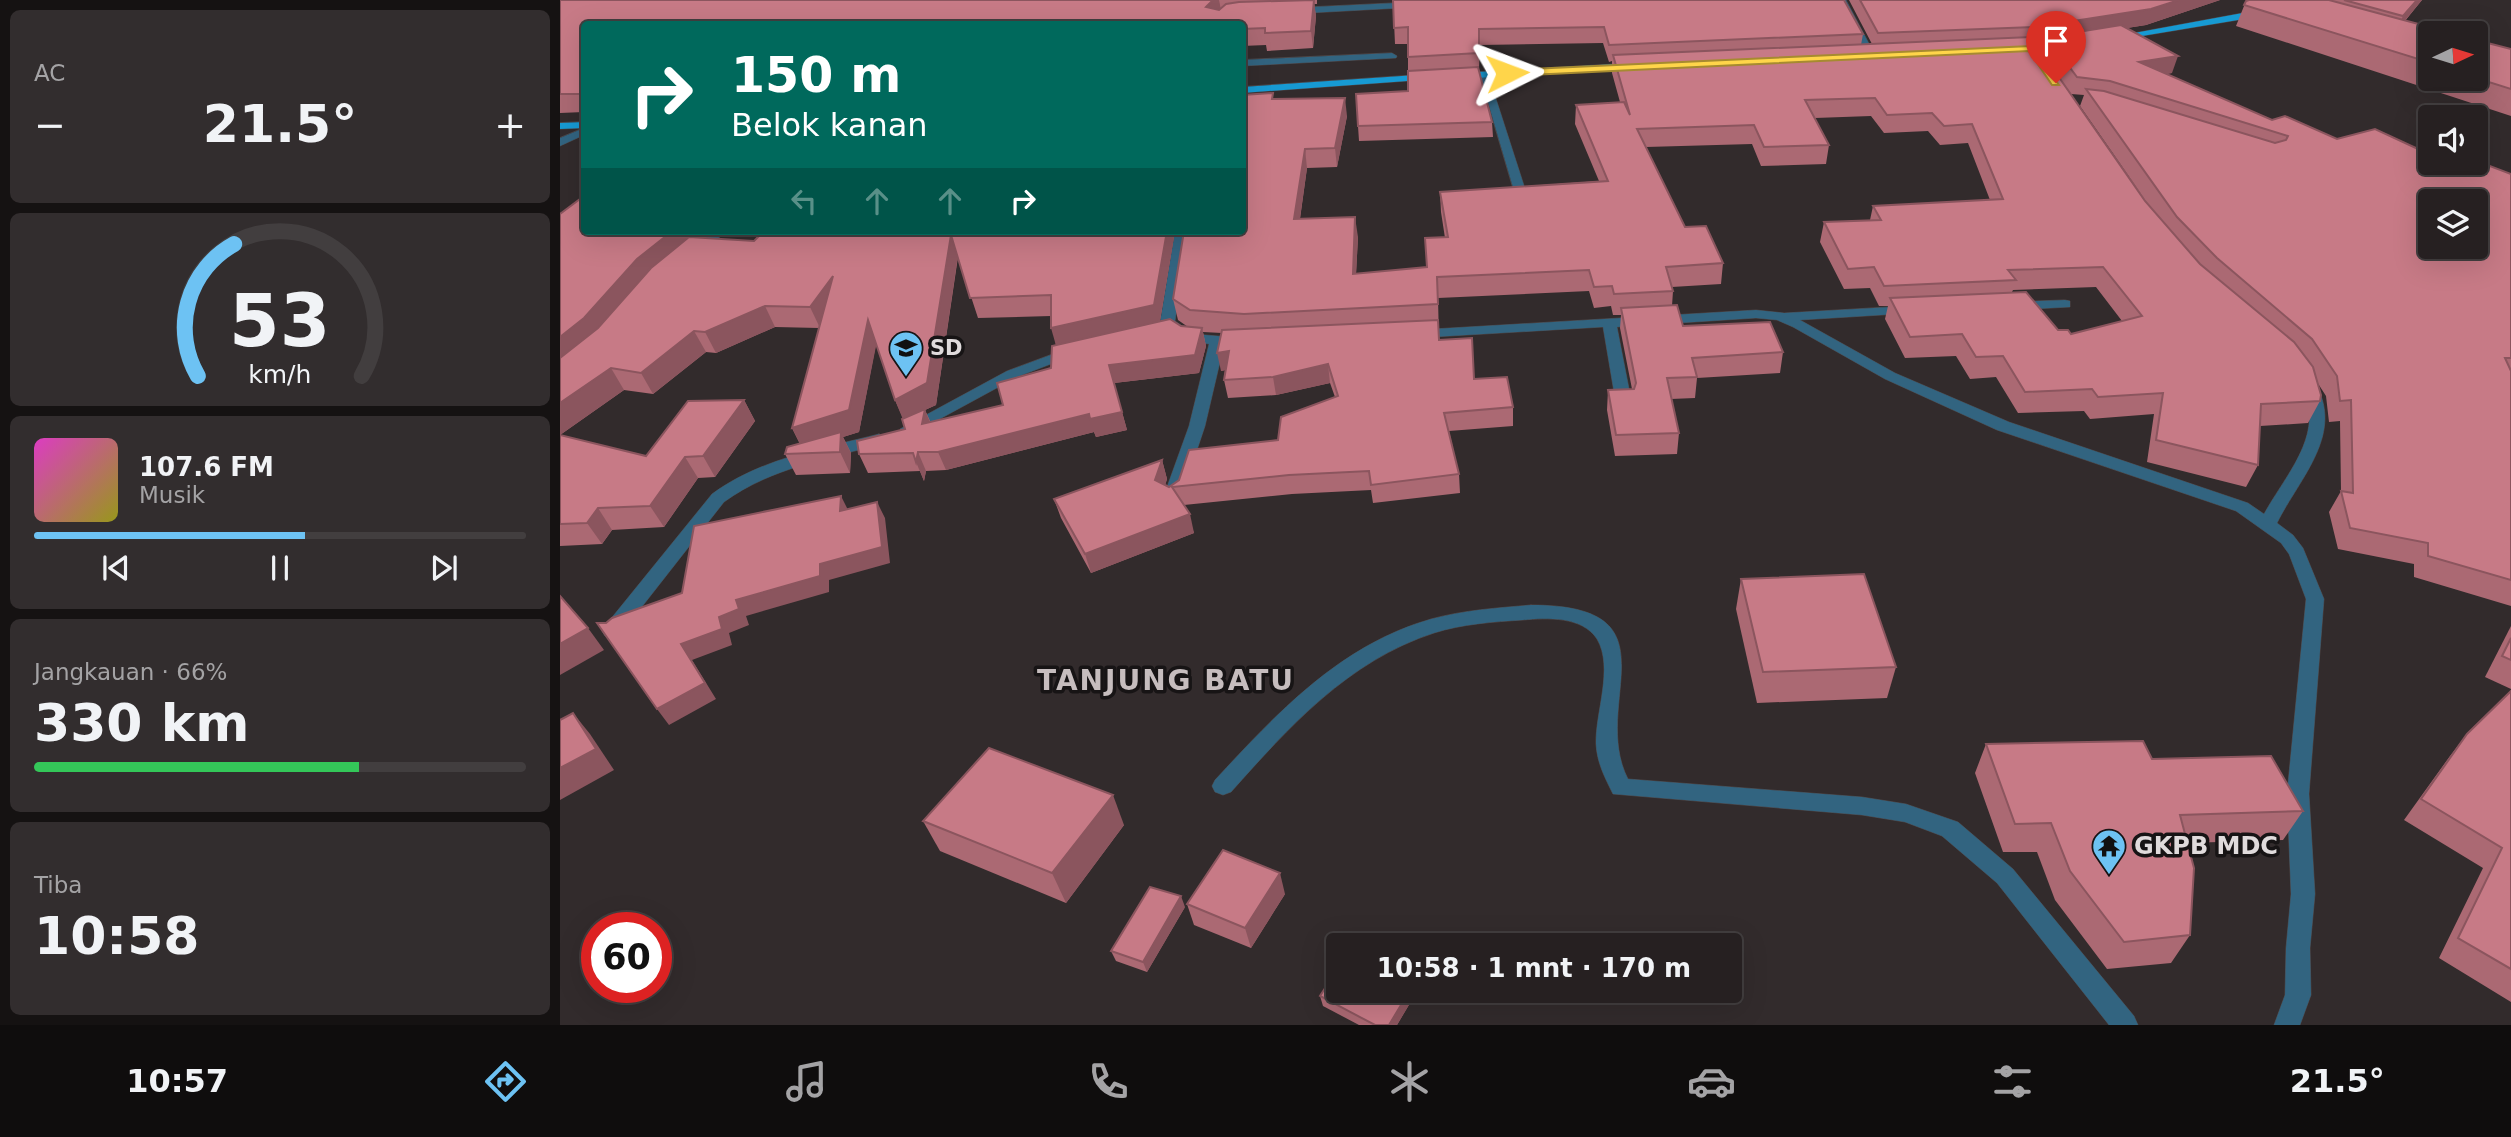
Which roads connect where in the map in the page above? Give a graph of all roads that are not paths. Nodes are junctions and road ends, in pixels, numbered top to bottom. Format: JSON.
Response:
{"nodes":[{"id":1,"x":1841,"y":0,"type":"edge"},
{"id":2,"x":2286,"y":3,"type":"edge"},
{"id":3,"x":1427,"y":5,"type":"edge"},
{"id":4,"x":1281,"y":11,"type":"edge"},
{"id":5,"x":2095,"y":40,"type":"edge"},
{"id":6,"x":1884,"y":54,"type":"edge"},
{"id":7,"x":1857,"y":55,"type":"edge"},
{"id":8,"x":1870,"y":55,"type":"junction"},
{"id":9,"x":1392,"y":56,"type":"dead end"},
{"id":10,"x":1246,"y":63,"type":"edge"},
{"id":11,"x":1640,"y":66,"type":"edge"},
{"id":12,"x":1483,"y":74,"type":"junction"},
{"id":13,"x":1246,"y":90,"type":"edge"},
{"id":14,"x":581,"y":125,"type":"edge"},
{"id":15,"x":560,"y":126,"type":"edge"},
{"id":16,"x":581,"y":132,"type":"edge"},
{"id":17,"x":560,"y":142,"type":"edge"},
{"id":18,"x":1523,"y":201,"type":"edge"},
{"id":19,"x":715,"y":235,"type":"edge"},
{"id":20,"x":1181,"y":235,"type":"edge"},
{"id":21,"x":685,"y":259,"type":"edge"},
{"id":22,"x":2065,"y":304,"type":"dead end"},
{"id":23,"x":1997,"y":307,"type":"edge"},
{"id":24,"x":1929,"y":310,"type":"edge"},
{"id":25,"x":1780,"y":316,"type":"junction"},
{"id":26,"x":1609,"y":322,"type":"junction"},
{"id":27,"x":1175,"y":330,"type":"junction"},
{"id":28,"x":1397,"y":335,"type":"edge"},
{"id":29,"x":1148,"y":336,"type":"edge"},
{"id":30,"x":1217,"y":342,"type":"junction"},
{"id":31,"x":1255,"y":342,"type":"edge"},
{"id":32,"x":1094,"y":346,"type":"edge"},
{"id":33,"x":2301,"y":373,"type":"edge"},
{"id":34,"x":1624,"y":404,"type":"edge"},
{"id":35,"x":1172,"y":498,"type":"edge"},
{"id":36,"x":2268,"y":523,"type":"junction"},
{"id":37,"x":611,"y":632,"type":"edge"},
{"id":38,"x":1223,"y":786,"type":"dead end"},
{"id":39,"x":2125,"y":1025,"type":"edge"},
{"id":40,"x":2287,"y":1025,"type":"edge"}],
"edges":[{"from":1,"to":8,"type":"street"},
{"from":2,"to":5,"type":"main road"},
{"from":3,"to":4,"type":"street"},
{"from":6,"to":8,"type":"main road"},
{"from":7,"to":8,"type":"main road"},
{"from":9,"to":10,"type":"street"},
{"from":11,"to":12,"type":"main road"},
{"from":12,"to":13,"type":"main road"},
{"from":12,"to":18,"type":"street"},
{"from":14,"to":15,"type":"main road"},
{"from":16,"to":17,"type":"street"},
{"from":19,"to":21,"type":"street"},
{"from":20,"to":27,"type":"street"},
{"from":22,"to":23,"type":"street"},
{"from":24,"to":25,"type":"street"},
{"from":25,"to":26,"type":"street"},
{"from":25,"to":36,"type":"street"},
{"from":26,"to":28,"type":"street"},
{"from":26,"to":34,"type":"street"},
{"from":27,"to":29,"type":"street"},
{"from":27,"to":30,"type":"street"},
{"from":30,"to":31,"type":"street"},
{"from":30,"to":35,"type":"street"},
{"from":32,"to":37,"type":"street"},
{"from":33,"to":36,"type":"street"},
{"from":36,"to":40,"type":"street"},
{"from":38,"to":39,"type":"street"}]}
